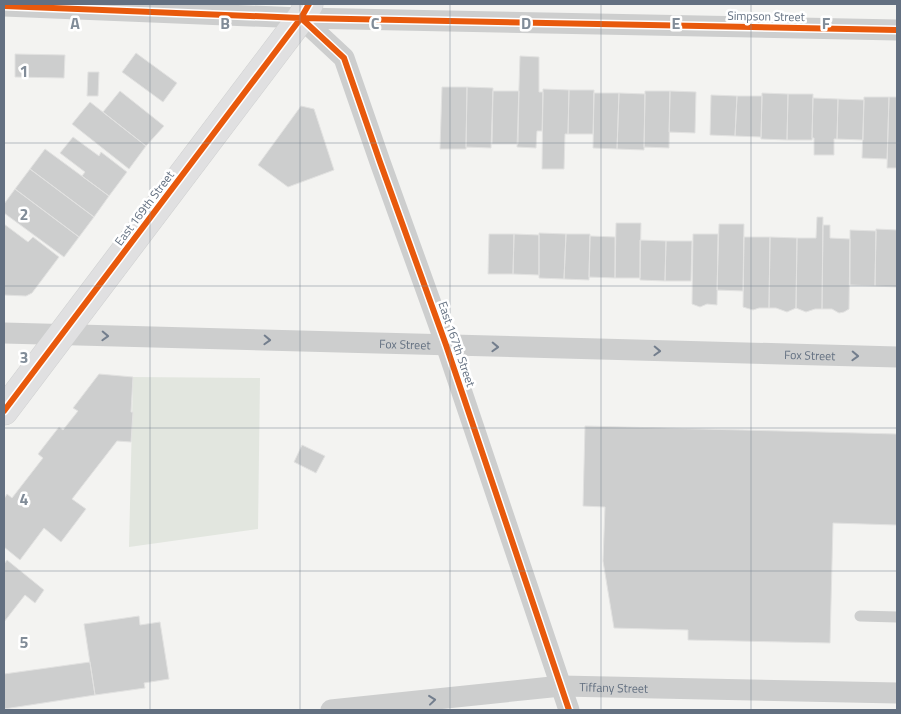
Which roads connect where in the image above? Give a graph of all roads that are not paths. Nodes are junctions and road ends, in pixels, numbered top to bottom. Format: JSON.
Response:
{"nodes":[{"id":1,"x":4,"y":6,"type":"edge"},
{"id":2,"x":305,"y":11,"type":"edge"},
{"id":3,"x":897,"y":30,"type":"edge"},
{"id":4,"x":4,"y":333,"type":"edge"},
{"id":5,"x":62,"y":335,"type":"junction"},
{"id":6,"x":446,"y":345,"type":"junction"},
{"id":7,"x":897,"y":357,"type":"edge"},
{"id":8,"x":4,"y":411,"type":"edge"},
{"id":9,"x":860,"y":616,"type":"dead end"},
{"id":10,"x":897,"y":617,"type":"edge"},
{"id":11,"x":562,"y":686,"type":"junction"},
{"id":12,"x":897,"y":693,"type":"edge"},
{"id":13,"x":331,"y":710,"type":"edge"},
{"id":14,"x":569,"y":710,"type":"edge"}],
"edges":[{"from":1,"to":2,"type":"street","name":"Simpson Street"},
{"from":2,"to":3,"type":"street","name":"Simpson Street"},
{"from":2,"to":5,"type":"street","name":"East 169th Street"},
{"from":2,"to":6,"type":"street","name":"East 167th Street"},
{"from":4,"to":5,"type":"street","name":"Fox Street"},
{"from":5,"to":6,"type":"street","name":"Fox Street","one_way":true},
{"from":5,"to":8,"type":"street","name":"East 169th Street"},
{"from":6,"to":7,"type":"street","name":"Fox Street","one_way":true},
{"from":6,"to":11,"type":"street","name":"East 167th Street"},
{"from":9,"to":10,"type":"lane"},
{"from":11,"to":12,"type":"street","name":"Tiffany Street"},
{"from":13,"to":11,"type":"street","name":"Tiffany Street","one_way":true},
{"from":11,"to":14,"type":"street","name":"East 167th Street"}]}
